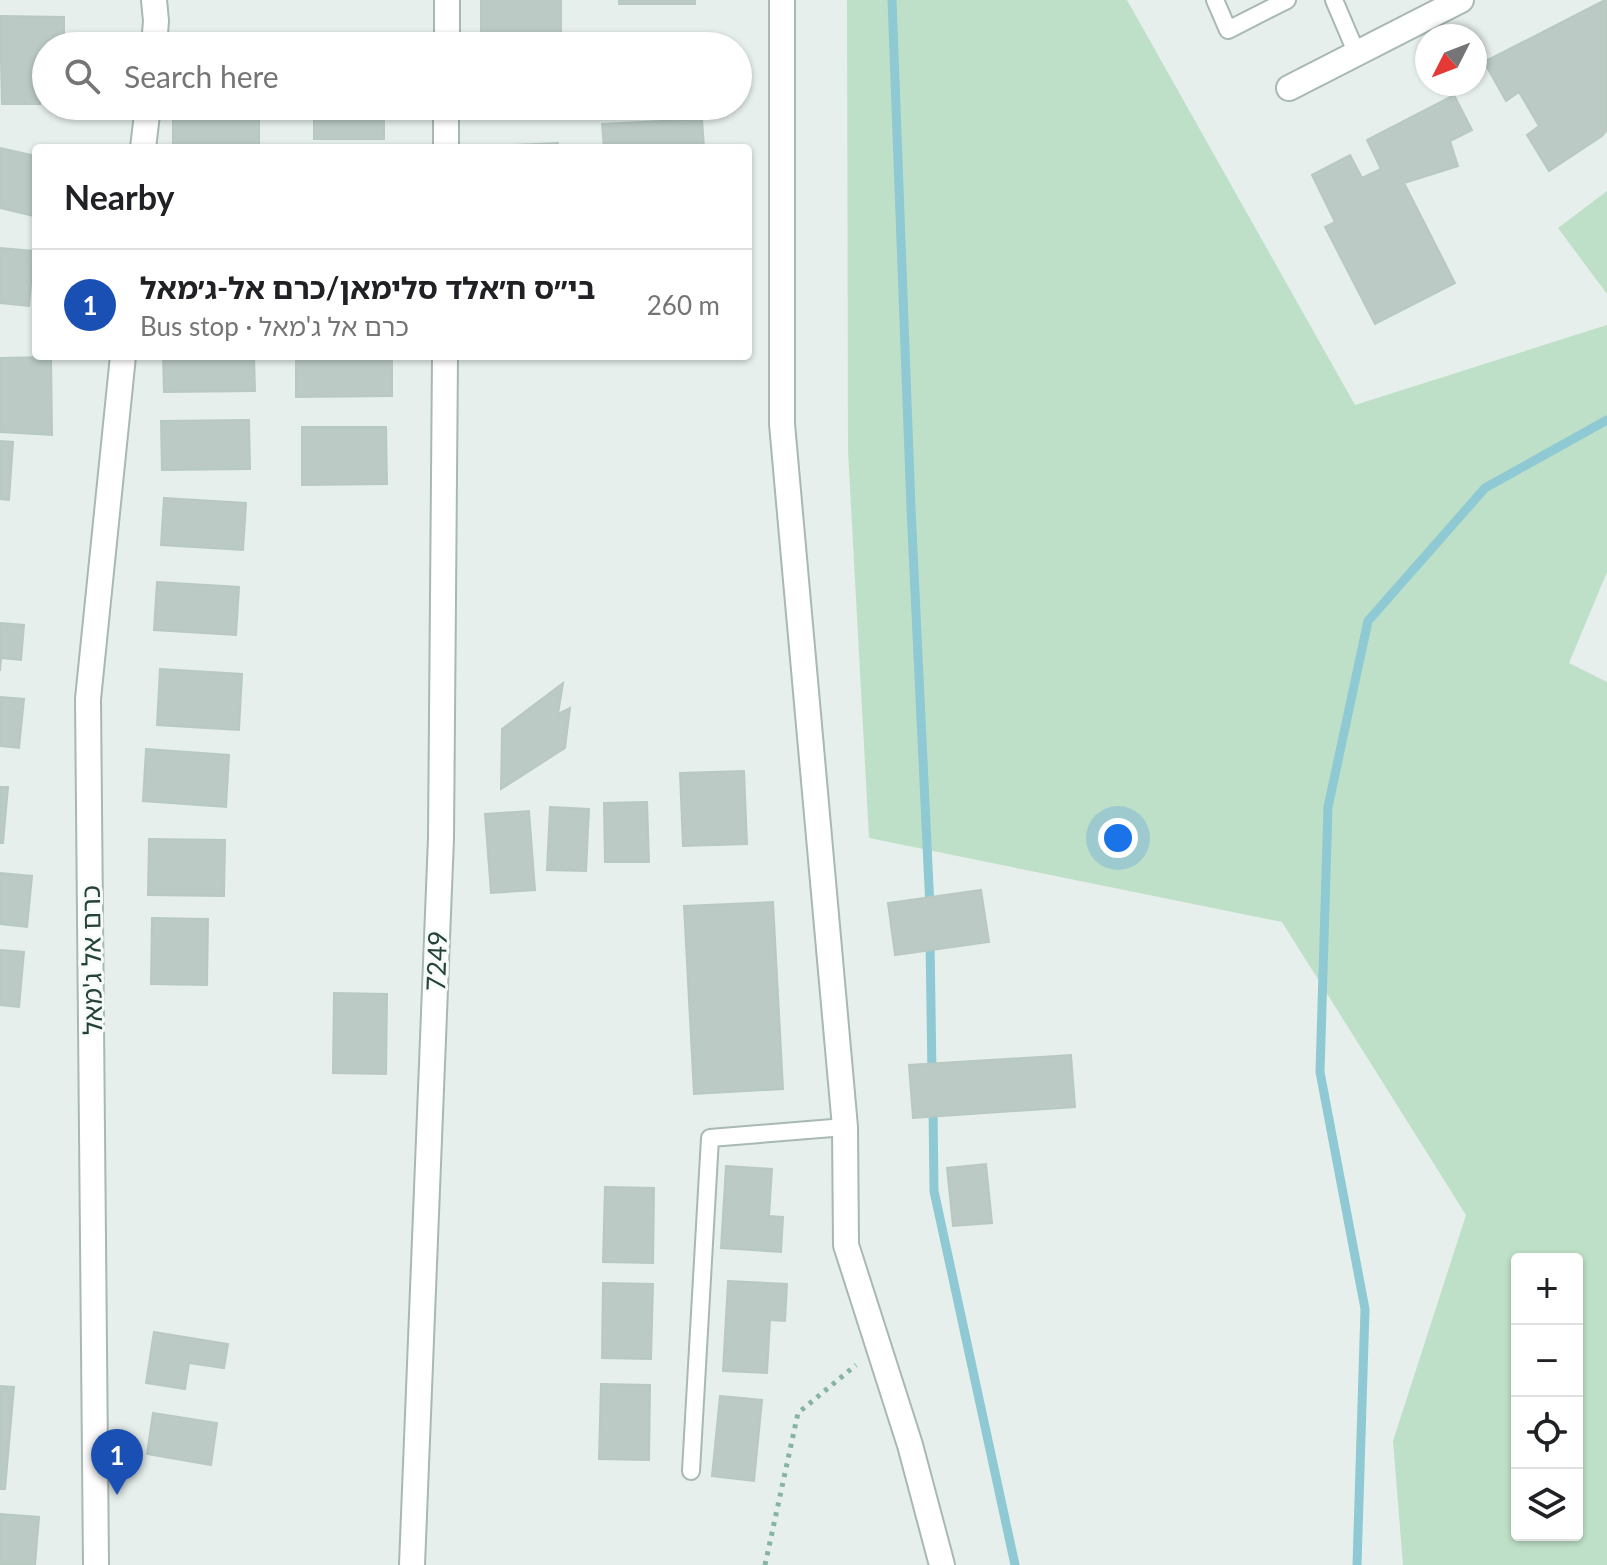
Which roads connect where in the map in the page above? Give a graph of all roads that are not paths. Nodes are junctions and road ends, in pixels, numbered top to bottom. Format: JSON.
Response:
{"nodes":[{"id":1,"x":154,"y":0,"type":"edge"},
{"id":2,"x":447,"y":0,"type":"edge"},
{"id":3,"x":782,"y":0,"type":"edge"},
{"id":4,"x":1215,"y":0,"type":"edge"},
{"id":5,"x":1287,"y":0,"type":"edge"},
{"id":6,"x":1334,"y":0,"type":"edge"},
{"id":7,"x":1461,"y":0,"type":"edge"},
{"id":8,"x":155,"y":32,"type":"edge"},
{"id":9,"x":447,"y":32,"type":"edge"},
{"id":10,"x":1357,"y":54,"type":"junction"},
{"id":11,"x":1289,"y":88,"type":"dead end"},
{"id":12,"x":146,"y":120,"type":"edge"},
{"id":13,"x":446,"y":120,"type":"edge"},
{"id":14,"x":143,"y":144,"type":"edge"},
{"id":15,"x":446,"y":144,"type":"edge"},
{"id":16,"x":123,"y":360,"type":"edge"},
{"id":17,"x":445,"y":360,"type":"edge"},
{"id":18,"x":845,"y":1127,"type":"junction"},
{"id":19,"x":691,"y":1471,"type":"dead end"},
{"id":20,"x":96,"y":1565,"type":"edge"},
{"id":21,"x":412,"y":1565,"type":"edge"},
{"id":22,"x":942,"y":1565,"type":"edge"}],
"edges":[{"from":1,"to":8,"type":"street"},
{"from":2,"to":9,"type":"street"},
{"from":3,"to":18,"type":"street"},
{"from":4,"to":5,"type":"lane"},
{"from":6,"to":10,"type":"lane"},
{"from":7,"to":10,"type":"street"},
{"from":10,"to":11,"type":"street"},
{"from":12,"to":14,"type":"street"},
{"from":13,"to":15,"type":"street"},
{"from":16,"to":20,"type":"street","name":"כרם אל ג'מאל"},
{"from":17,"to":21,"type":"street","name":"7249"},
{"from":18,"to":19,"type":"lane"},
{"from":18,"to":22,"type":"street"}]}
